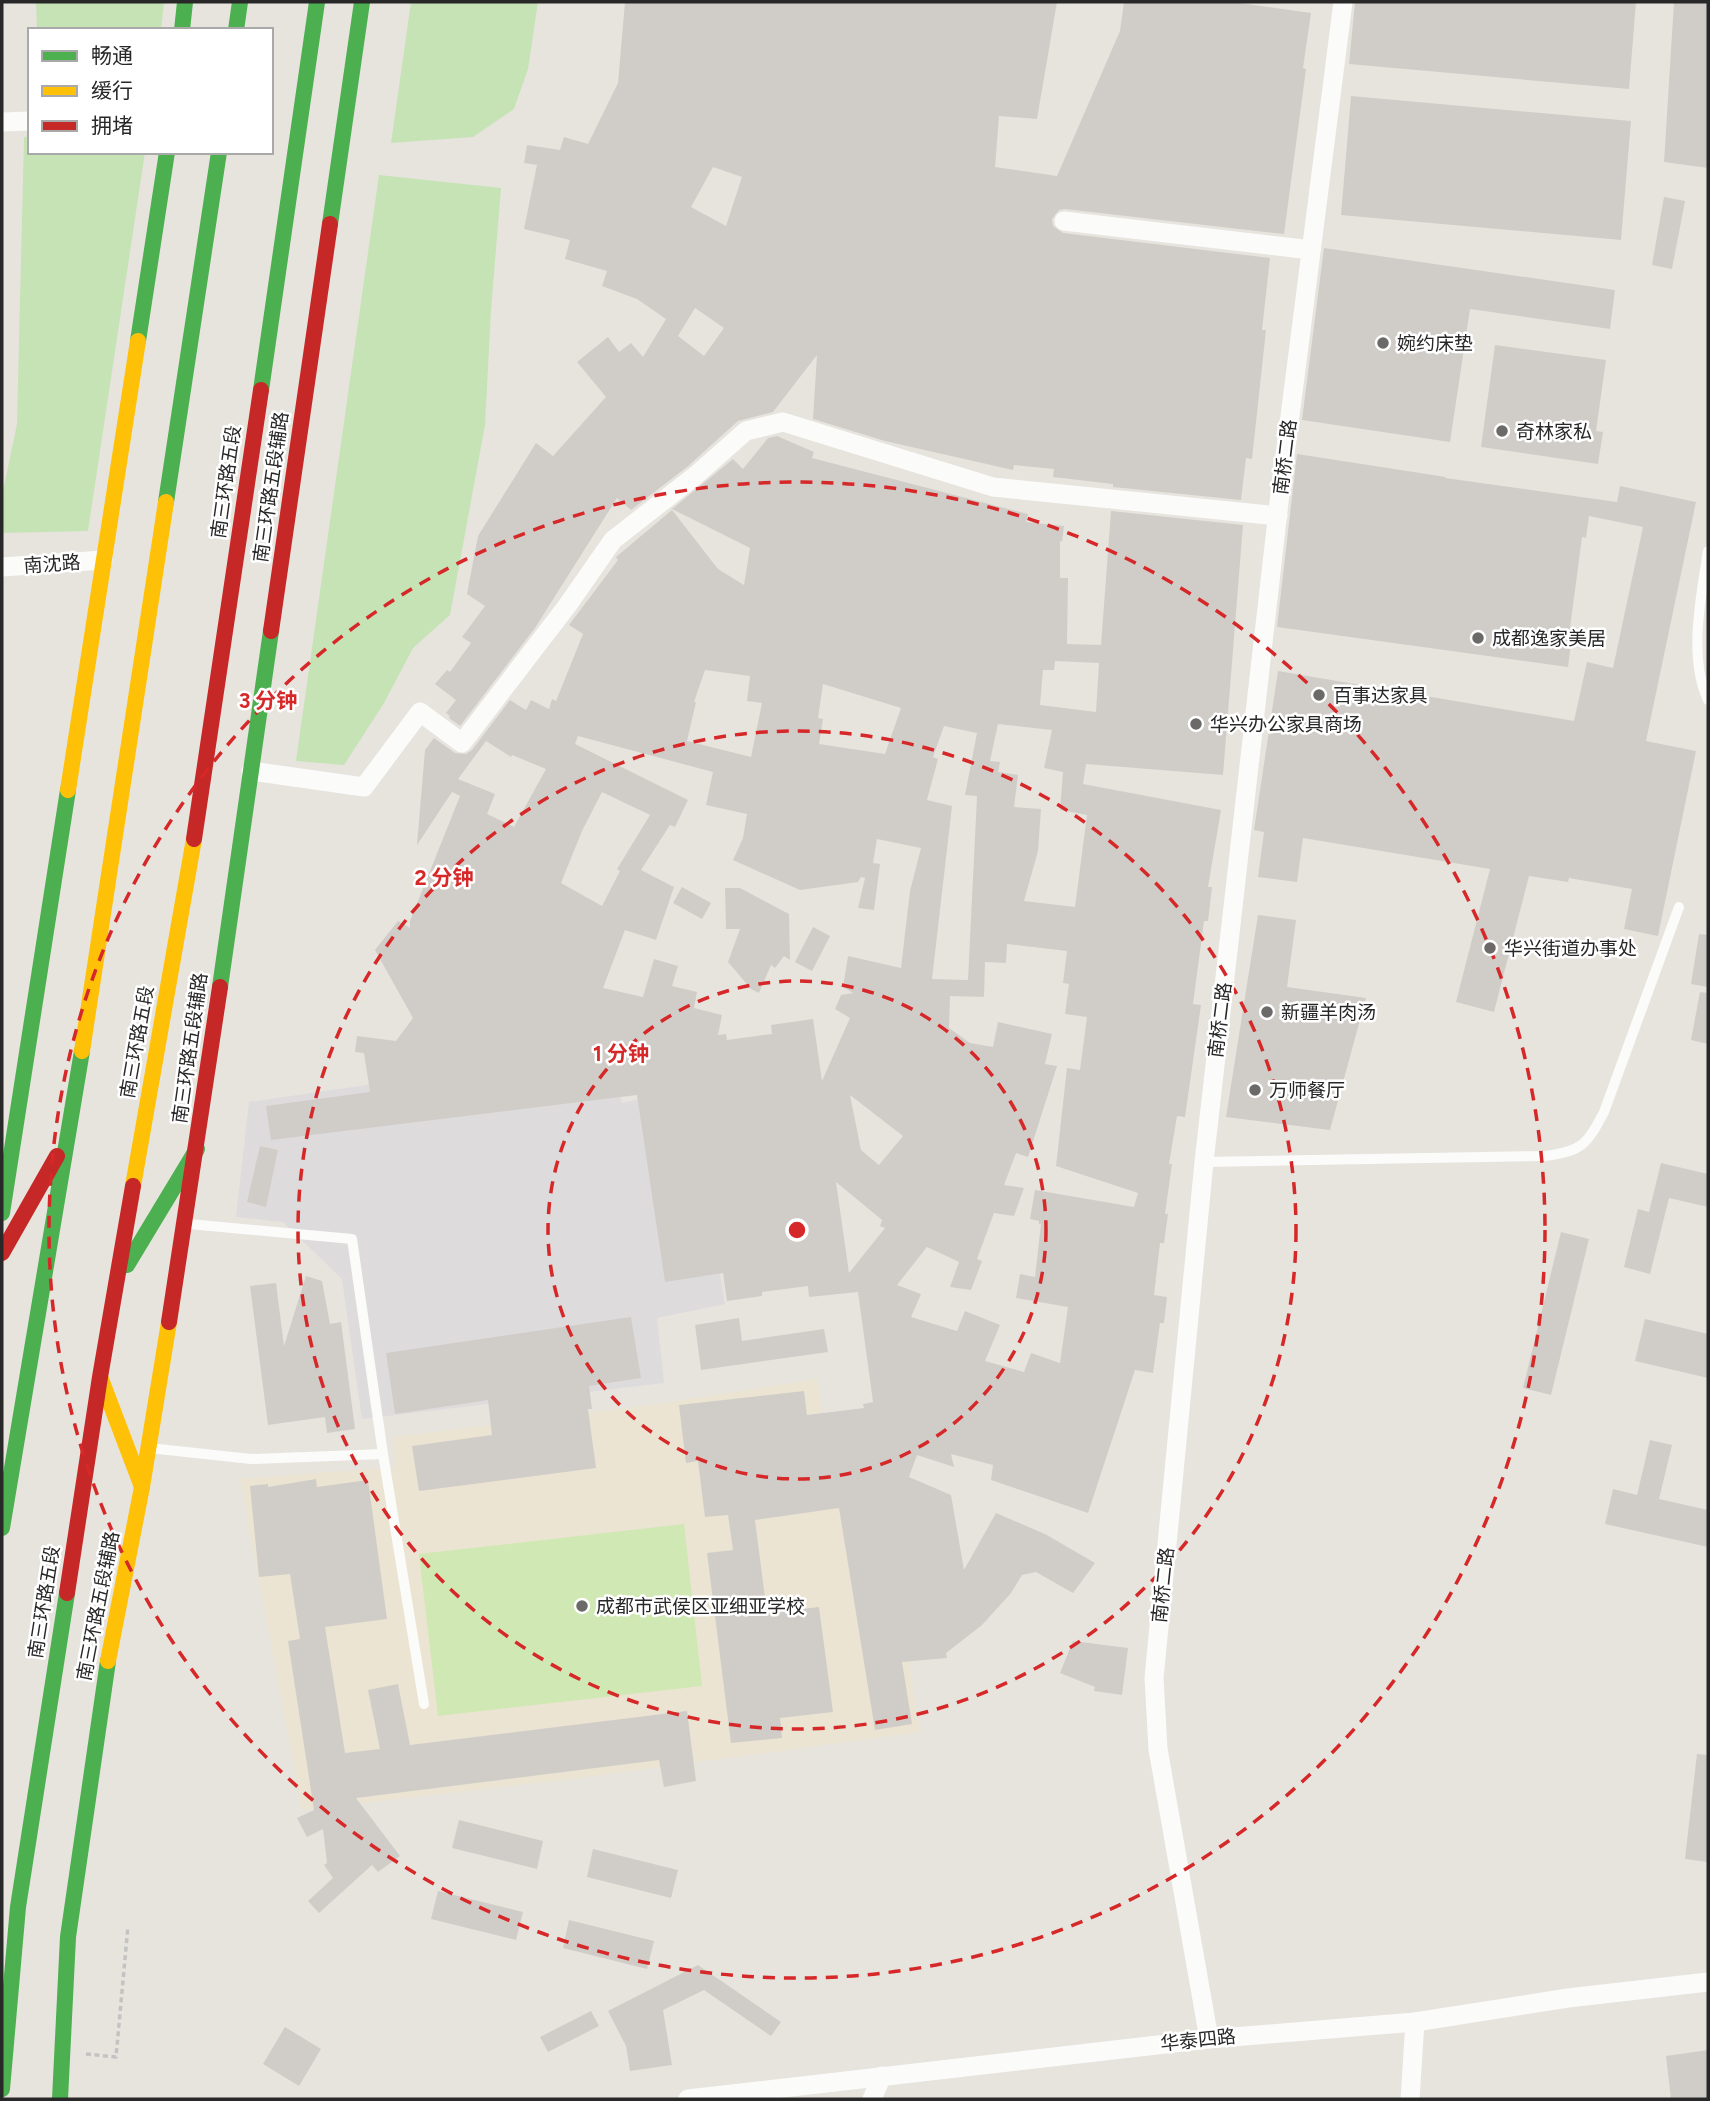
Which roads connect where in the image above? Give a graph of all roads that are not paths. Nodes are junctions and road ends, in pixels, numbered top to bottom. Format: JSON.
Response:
{"nodes":[{"id":1,"x":185,"y":2,"type":"edge"},
{"id":2,"x":240,"y":2,"type":"edge"},
{"id":3,"x":317,"y":2,"type":"edge"},
{"id":4,"x":362,"y":2,"type":"edge"},
{"id":5,"x":1343,"y":2,"type":"edge"},
{"id":6,"x":182,"y":28,"type":"edge"},
{"id":7,"x":236,"y":28,"type":"edge"},
{"id":8,"x":28,"y":121,"type":"edge"},
{"id":9,"x":2,"y":122,"type":"edge"},
{"id":10,"x":167,"y":154,"type":"edge"},
{"id":11,"x":219,"y":154,"type":"edge"},
{"id":12,"x":1064,"y":221,"type":"dead end"},
{"id":13,"x":1311,"y":250,"type":"junction"},
{"id":14,"x":1278,"y":516,"type":"junction"},
{"id":15,"x":1708,"y":551,"type":"edge"},
{"id":16,"x":103,"y":560,"type":"junction"},
{"id":17,"x":2,"y":567,"type":"edge"},
{"id":18,"x":1708,"y":700,"type":"edge"},
{"id":19,"x":251,"y":771,"type":"junction"},
{"id":20,"x":1679,"y":907,"type":"dead end"},
{"id":21,"x":69,"y":1135,"type":"junction"},
{"id":22,"x":197,"y":1149,"type":"junction"},
{"id":23,"x":1204,"y":1163,"type":"junction"},
{"id":24,"x":2,"y":1213,"type":"edge"},
{"id":25,"x":186,"y":1223,"type":"junction"},
{"id":26,"x":2,"y":1252,"type":"edge"},
{"id":27,"x":116,"y":1283,"type":"junction"},
{"id":28,"x":100,"y":1377,"type":"junction"},
{"id":29,"x":149,"y":1448,"type":"junction"},
{"id":30,"x":383,"y":1454,"type":"junction"},
{"id":31,"x":142,"y":1487,"type":"junction"},
{"id":32,"x":2,"y":1528,"type":"edge"},
{"id":33,"x":424,"y":1704,"type":"dead end"},
{"id":34,"x":1708,"y":1982,"type":"edge"},
{"id":35,"x":1415,"y":2022,"type":"junction"},
{"id":36,"x":1209,"y":2039,"type":"junction"},
{"id":37,"x":882,"y":2076,"type":"junction"},
{"id":38,"x":2,"y":2089,"type":"edge"},
{"id":39,"x":60,"y":2099,"type":"edge"},
{"id":40,"x":688,"y":2099,"type":"edge"},
{"id":41,"x":872,"y":2099,"type":"edge"},
{"id":42,"x":1410,"y":2099,"type":"edge"}],
"edges":[{"from":1,"to":6,"type":"main road"},
{"from":2,"to":7,"type":"main road"},
{"from":3,"to":27,"type":"main road","name":"南三环路五段"},
{"from":4,"to":19,"type":"main road","name":"南三环路五段辅路"},
{"from":5,"to":13,"type":"street","name":"南桥二路"},
{"from":8,"to":9,"type":"street"},
{"from":10,"to":16,"type":"main road"},
{"from":11,"to":21,"type":"main road"},
{"from":12,"to":13,"type":"street"},
{"from":13,"to":14,"type":"street","name":"南桥二路"},
{"from":14,"to":19,"type":"street"},
{"from":14,"to":23,"type":"street","name":"南桥二路"},
{"from":15,"to":18,"type":"lane"},
{"from":16,"to":17,"type":"street","name":"南沈路"},
{"from":16,"to":24,"type":"main road"},
{"from":19,"to":22,"type":"main road","name":"南三环路五段辅路"},
{"from":20,"to":23,"type":"lane"},
{"from":21,"to":26,"type":"main road"},
{"from":21,"to":32,"type":"main road"},
{"from":22,"to":25,"type":"main road","name":"南三环路五段辅路"},
{"from":22,"to":27,"type":"main road"},
{"from":23,"to":36,"type":"street","name":"南桥二路"},
{"from":25,"to":29,"type":"main road","name":"南三环路五段辅路"},
{"from":25,"to":30,"type":"lane"},
{"from":27,"to":28,"type":"main road","name":"南三环路五段"},
{"from":28,"to":31,"type":"main road"},
{"from":28,"to":38,"type":"main road","name":"南三环路五段"},
{"from":29,"to":30,"type":"lane"},
{"from":29,"to":31,"type":"main road","name":"南三环路五段辅路"},
{"from":30,"to":33,"type":"lane"},
{"from":31,"to":39,"type":"main road","name":"南三环路五段辅路"},
{"from":34,"to":35,"type":"street","name":"华泰四路"},
{"from":35,"to":36,"type":"street","name":"华泰四路"},
{"from":35,"to":42,"type":"street"},
{"from":36,"to":37,"type":"street","name":"华泰四路"},
{"from":37,"to":40,"type":"street","name":"华泰四路"},
{"from":37,"to":41,"type":"street"}]}
